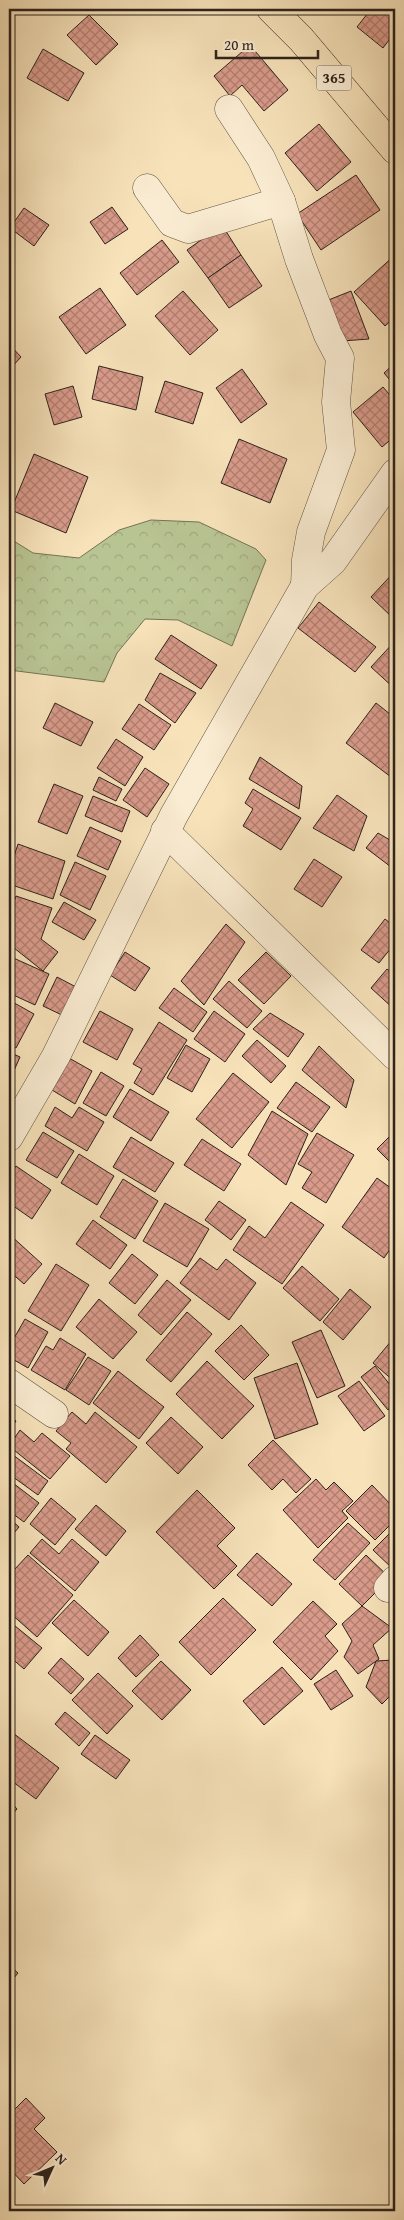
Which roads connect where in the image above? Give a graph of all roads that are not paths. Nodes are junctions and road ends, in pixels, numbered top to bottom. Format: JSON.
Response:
{"nodes":[{"id":1,"x":271,"y":9,"type":"edge"},
{"id":2,"x":229,"y":109,"type":"dead end"},
{"id":3,"x":395,"y":150,"type":"edge"},
{"id":4,"x":147,"y":188,"type":"dead end"},
{"id":5,"x":281,"y":201,"type":"junction"},
{"id":6,"x":395,"y":473,"type":"edge"},
{"id":7,"x":305,"y":586,"type":"junction"},
{"id":8,"x":165,"y":831,"type":"junction"},
{"id":9,"x":395,"y":1056,"type":"edge"},
{"id":10,"x":9,"y":1137,"type":"edge"},
{"id":11,"x":9,"y":1383,"type":"edge"},
{"id":12,"x":54,"y":1414,"type":"dead end"}],
"edges":[{"from":1,"to":3,"type":"main road","number":"365"},
{"from":2,"to":5,"type":"street"},
{"from":4,"to":5,"type":"street"},
{"from":5,"to":7,"type":"street"},
{"from":6,"to":7,"type":"street"},
{"from":7,"to":8,"type":"street"},
{"from":8,"to":9,"type":"street"},
{"from":8,"to":10,"type":"street"},
{"from":11,"to":12,"type":"street"}]}
